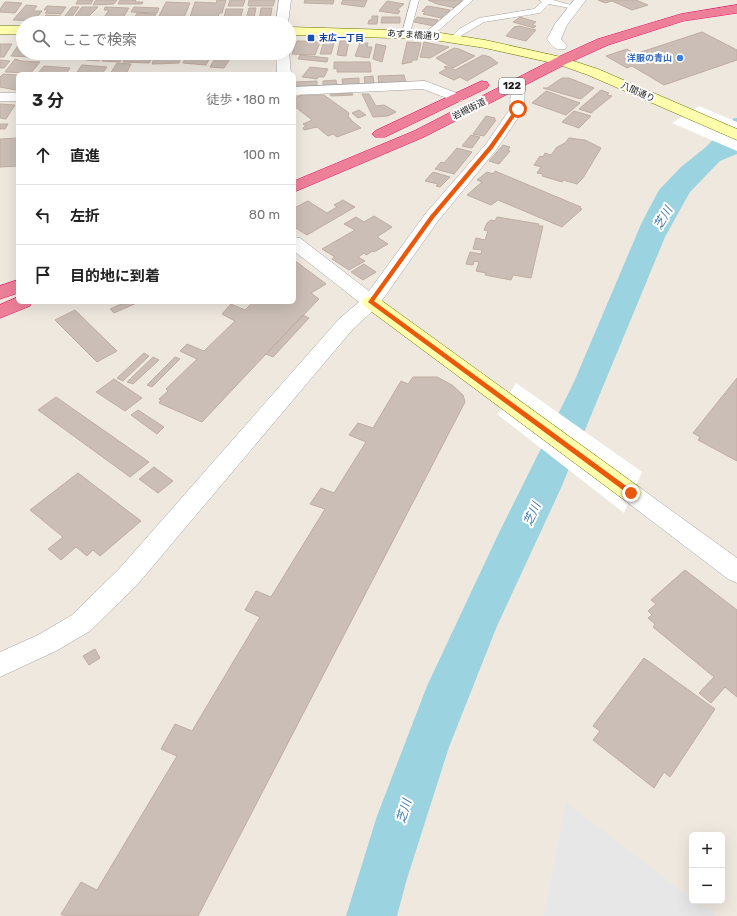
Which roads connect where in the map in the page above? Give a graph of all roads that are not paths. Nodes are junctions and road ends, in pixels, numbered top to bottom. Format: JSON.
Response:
{"nodes":[{"id":1,"x":285,"y":0,"type":"edge"},
{"id":2,"x":415,"y":0,"type":"edge"},
{"id":3,"x":469,"y":0,"type":"edge"},
{"id":4,"x":546,"y":0,"type":"edge"},
{"id":5,"x":737,"y":0,"type":"edge"},
{"id":6,"x":577,"y":4,"type":"edge"},
{"id":7,"x":737,"y":9,"type":"edge"},
{"id":8,"x":283,"y":16,"type":"edge"},
{"id":9,"x":0,"y":30,"type":"edge"},
{"id":10,"x":16,"y":30,"type":"edge"},
{"id":11,"x":296,"y":31,"type":"edge"},
{"id":12,"x":406,"y":33,"type":"junction"},
{"id":13,"x":428,"y":35,"type":"junction"},
{"id":14,"x":454,"y":38,"type":"junction"},
{"id":15,"x":560,"y":46,"type":"junction"},
{"id":16,"x":537,"y":57,"type":"junction"},
{"id":17,"x":283,"y":60,"type":"edge"},
{"id":18,"x":561,"y":61,"type":"junction"},
{"id":19,"x":284,"y":72,"type":"edge"},
{"id":20,"x":519,"y":74,"type":"junction"},
{"id":21,"x":492,"y":80,"type":"dead end"},
{"id":22,"x":296,"y":91,"type":"edge"},
{"id":23,"x":0,"y":97,"type":"edge"},
{"id":24,"x":16,"y":97,"type":"edge"},
{"id":25,"x":456,"y":98,"type":"junction"},
{"id":26,"x":737,"y":135,"type":"edge"},
{"id":27,"x":366,"y":140,"type":"dead end"},
{"id":28,"x":296,"y":186,"type":"edge"},
{"id":29,"x":296,"y":244,"type":"edge"},
{"id":30,"x":16,"y":287,"type":"edge"},
{"id":31,"x":0,"y":293,"type":"edge"},
{"id":32,"x":371,"y":302,"type":"junction"},
{"id":33,"x":18,"y":304,"type":"edge"},
{"id":34,"x":0,"y":312,"type":"edge"},
{"id":35,"x":737,"y":572,"type":"edge"},
{"id":36,"x":0,"y":666,"type":"edge"}],
"edges":[{"from":1,"to":8,"type":"street"},
{"from":2,"to":12,"type":"lane"},
{"from":3,"to":13,"type":"lane"},
{"from":4,"to":6,"type":"lane"},
{"from":4,"to":14,"type":"lane"},
{"from":5,"to":15,"type":"highway","name":"岩槻街道","number":"122"},
{"from":6,"to":15,"type":"street"},
{"from":7,"to":18,"type":"highway","name":"岩槻街道","number":"122"},
{"from":9,"to":10,"type":"street"},
{"from":11,"to":12,"type":"street","name":"あずま橋通り"},
{"from":12,"to":13,"type":"street","name":"あずま橋通り"},
{"from":13,"to":14,"type":"street","name":"あずま橋通り"},
{"from":14,"to":16,"type":"street","name":"あずま橋通り"},
{"from":15,"to":16,"type":"highway","name":"岩槻街道","number":"122"},
{"from":16,"to":18,"type":"street","name":"八間通り"},
{"from":16,"to":20,"type":"highway","name":"岩槻街道","number":"122"},
{"from":17,"to":19,"type":"street"},
{"from":18,"to":20,"type":"highway","name":"岩槻街道","number":"122"},
{"from":18,"to":26,"type":"street","name":"八間通り"},
{"from":20,"to":28,"type":"highway","name":"岩槻街道","number":"122"},
{"from":20,"to":32,"type":"street"},
{"from":21,"to":25,"type":"highway","name":"岩槻街道","number":"122"},
{"from":22,"to":25,"type":"street"},
{"from":23,"to":24,"type":"street"},
{"from":25,"to":27,"type":"highway","name":"岩槻街道","number":"122"},
{"from":29,"to":32,"type":"street"},
{"from":30,"to":31,"type":"highway"},
{"from":32,"to":35,"type":"street"},
{"from":32,"to":36,"type":"street"},
{"from":33,"to":34,"type":"highway"}]}
